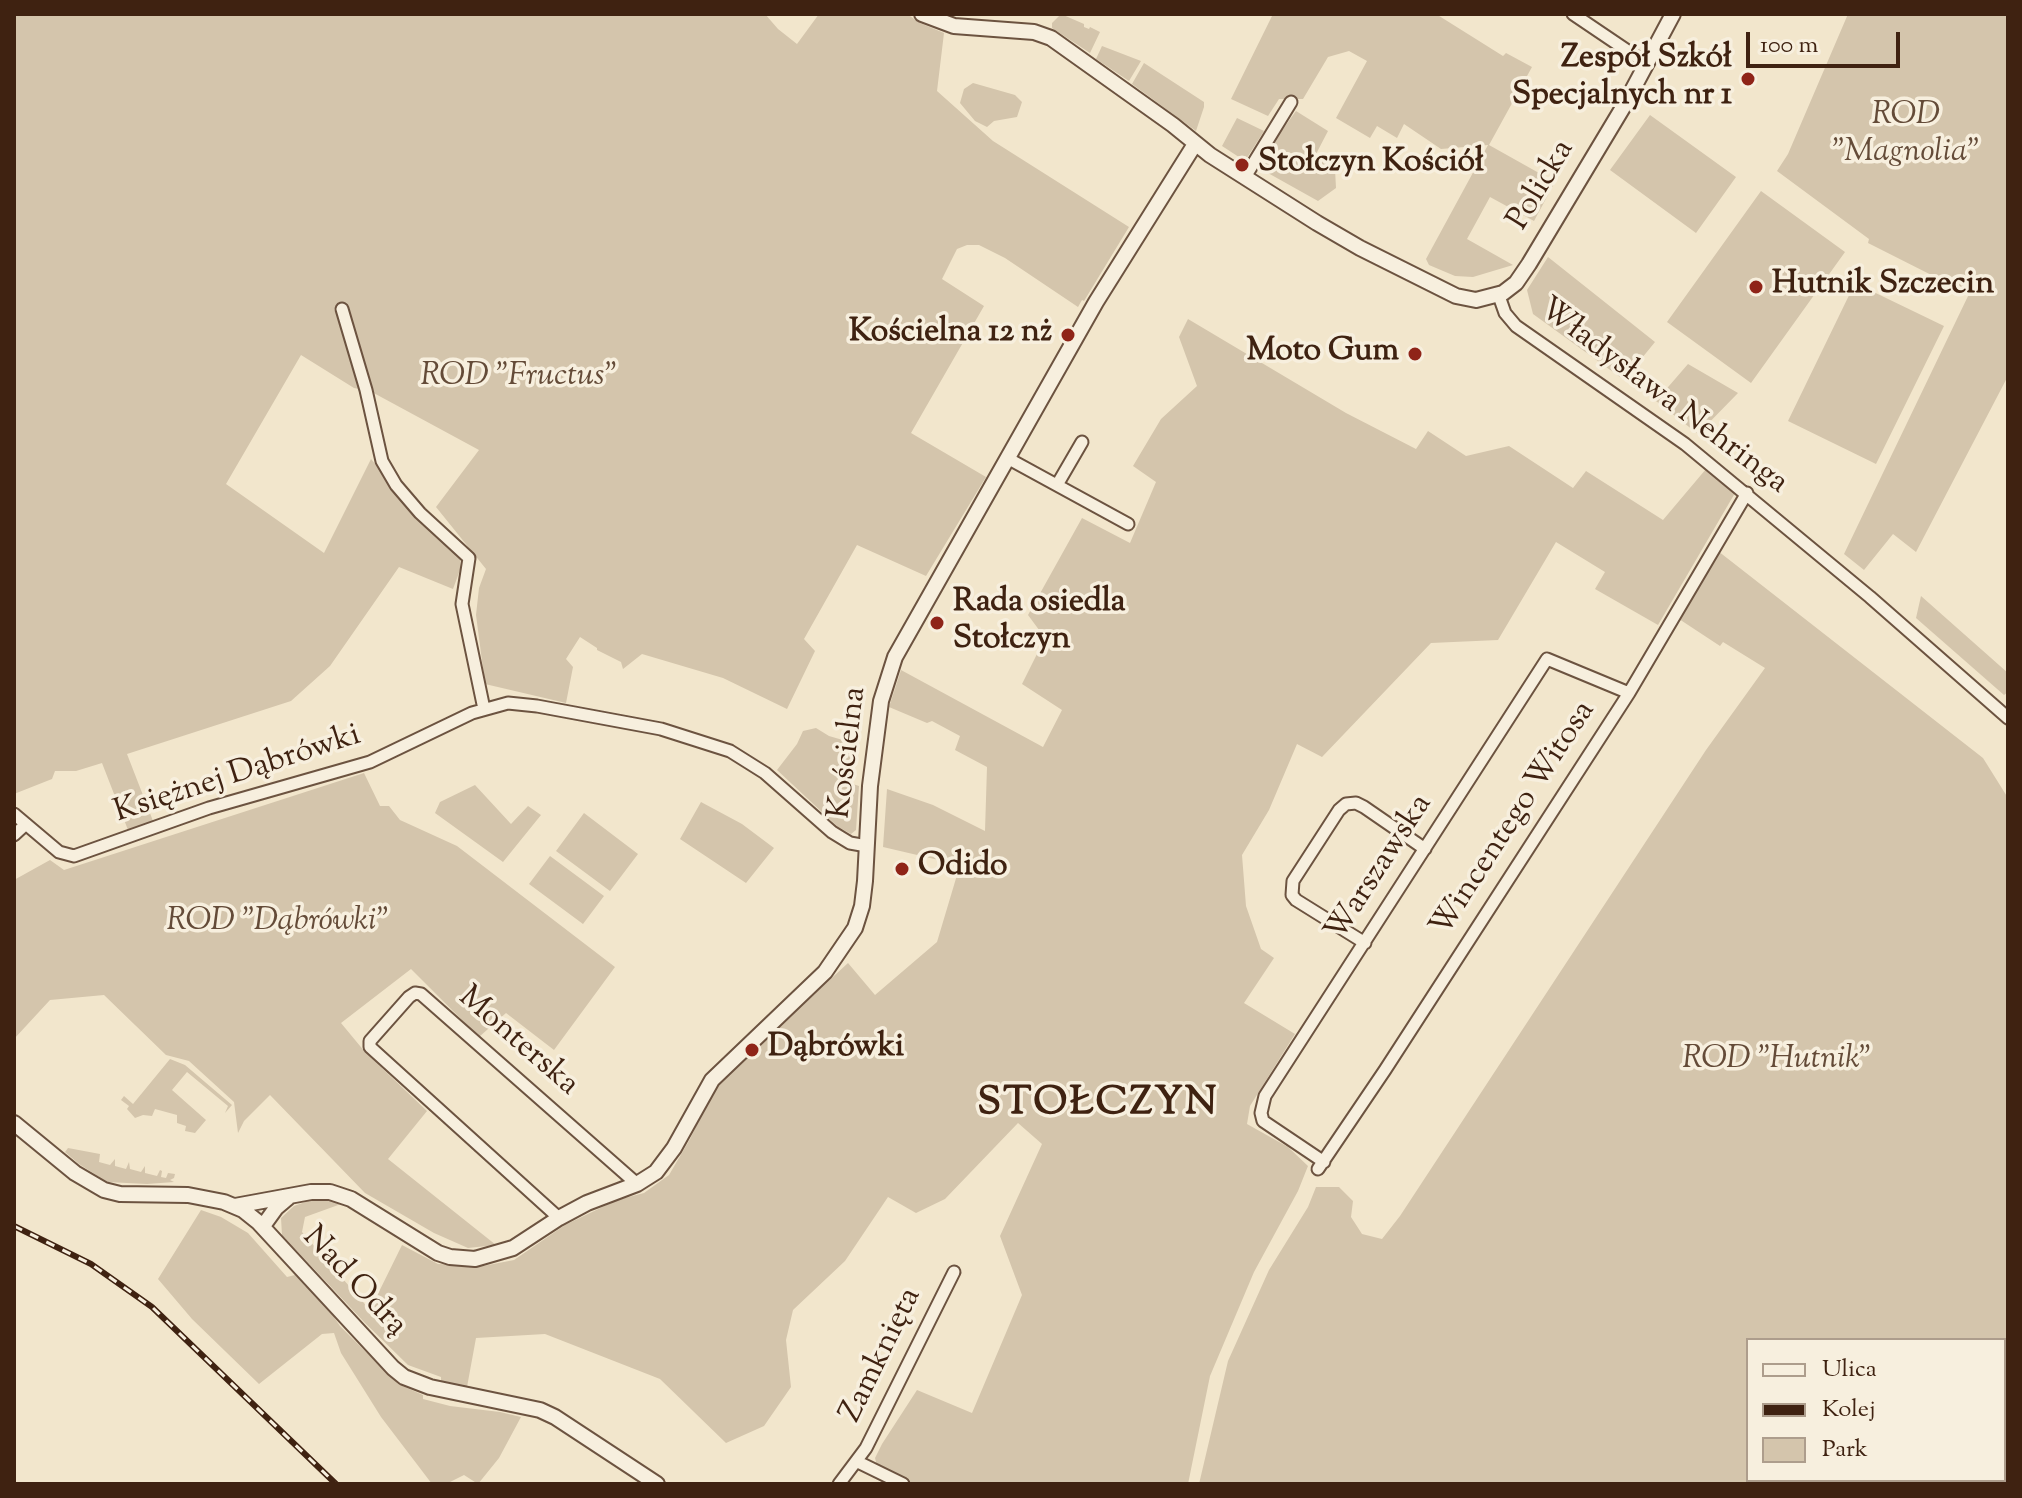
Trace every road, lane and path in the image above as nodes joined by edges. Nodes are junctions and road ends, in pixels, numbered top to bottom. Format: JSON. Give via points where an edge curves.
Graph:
{"nodes":[{"id":1,"x":922,"y":14,"type":"edge"},
{"id":2,"x":1573,"y":14,"type":"edge"},
{"id":3,"x":1673,"y":14,"type":"edge"},
{"id":4,"x":1647,"y":64,"type":"junction"},
{"id":5,"x":1291,"y":102,"type":"dead end"},
{"id":6,"x":1195,"y":144,"type":"junction"},
{"id":7,"x":1245,"y":177,"type":"junction"},
{"id":8,"x":1499,"y":296,"type":"junction"},
{"id":9,"x":342,"y":309,"type":"dead end"},
{"id":10,"x":1082,"y":442,"type":"dead end"},
{"id":11,"x":1009,"y":459,"type":"junction"},
{"id":12,"x":1057,"y":485,"type":"junction"},
{"id":13,"x":1747,"y":493,"type":"junction"},
{"id":14,"x":1128,"y":524,"type":"dead end"},
{"id":15,"x":1629,"y":693,"type":"junction"},
{"id":16,"x":484,"y":709,"type":"junction"},
{"id":17,"x":2008,"y":718,"type":"edge"},
{"id":18,"x":14,"y":814,"type":"edge"},
{"id":19,"x":26,"y":824,"type":"junction"},
{"id":20,"x":14,"y":835,"type":"edge"},
{"id":21,"x":867,"y":846,"type":"junction"},
{"id":22,"x":1425,"y":849,"type":"junction"},
{"id":23,"x":1365,"y":943,"type":"junction"},
{"id":24,"x":14,"y":1123,"type":"edge"},
{"id":25,"x":1321,"y":1166,"type":"joint"},
{"id":26,"x":637,"y":1184,"type":"junction"},
{"id":27,"x":294,"y":1195,"type":"junction"},
{"id":28,"x":235,"y":1206,"type":"junction"},
{"id":29,"x":559,"y":1218,"type":"junction"},
{"id":30,"x":263,"y":1226,"type":"junction"},
{"id":31,"x":954,"y":1272,"type":"dead end"},
{"id":32,"x":858,"y":1462,"type":"junction"},
{"id":33,"x":657,"y":1484,"type":"edge"},
{"id":34,"x":839,"y":1484,"type":"edge"},
{"id":35,"x":903,"y":1484,"type":"edge"}],
"edges":[{"from":1,"to":6,"type":"street","name":"Władysława Nehringa","via":[[949,25],[1051,38]]},
{"from":2,"to":4,"type":"street"},
{"from":3,"to":4,"type":"street","name":"Policka"},
{"from":4,"to":8,"type":"street","name":"Policka","via":[[1535,255],[1516,283]]},
{"from":5,"to":7,"type":"street"},
{"from":6,"to":7,"type":"street","name":"Władysława Nehringa"},
{"from":6,"to":11,"type":"street","name":"Kościelna","via":[[1096,302]]},
{"from":7,"to":8,"type":"street","name":"Władysława Nehringa","via":[[1340,237],[1456,296]]},
{"from":8,"to":13,"type":"street","name":"Władysława Nehringa","via":[[1516,326],[1675,436]]},
{"from":9,"to":16,"type":"street","via":[[382,461],[420,513],[469,558],[462,604]]},
{"from":10,"to":12,"type":"street"},
{"from":11,"to":12,"type":"street"},
{"from":11,"to":21,"type":"street","name":"Kościelna","via":[[885,683]]},
{"from":12,"to":14,"type":"street"},
{"from":13,"to":15,"type":"street","name":"Wincentego Witosa"},
{"from":13,"to":17,"type":"street","name":"Władysława Nehringa"},
{"from":15,"to":22,"type":"street","name":"Warszawska","via":[[1547,659]]},
{"from":15,"to":25,"type":"street","name":"Wincentego Witosa"},
{"from":16,"to":19,"type":"street","name":"Księżnej Dąbrówki","via":[[370,762],[220,805],[74,856],[59,852]]},
{"from":16,"to":21,"type":"street","name":"Księżnej Dąbrówki","via":[[508,703],[537,706],[714,744],[765,773],[832,832]]},
{"from":18,"to":19,"type":"street","name":"Księżnej Dąbrówki"},
{"from":19,"to":20,"type":"street"},
{"from":21,"to":26,"type":"street","name":"Kościelna","via":[[862,906],[842,951],[721,1069],[667,1159]]},
{"from":22,"to":23,"type":"street","name":"Warszawska"},
{"from":22,"to":23,"type":"street","via":[[1364,807],[1346,804],[1293,881],[1296,900]]},
{"from":23,"to":25,"type":"street","name":"Warszawska","via":[[1262,1105],[1263,1121]]},
{"from":24,"to":28,"type":"street","name":"Nad Odrą","via":[[104,1190],[182,1194]]},
{"from":26,"to":29,"type":"street","name":"Kościelna"},
{"from":26,"to":29,"type":"street","name":"Monterska","via":[[415,993],[370,1047]]},
{"from":27,"to":28,"type":"street","name":"Kościelna"},
{"from":27,"to":29,"type":"street","name":"Kościelna","via":[[322,1191],[343,1196],[427,1247],[463,1259],[501,1253]]},
{"from":27,"to":30,"type":"street"},
{"from":28,"to":30,"type":"street","name":"Nad Odrą"},
{"from":30,"to":33,"type":"street","name":"Nad Odrą","via":[[404,1377],[540,1410]]},
{"from":31,"to":32,"type":"street","name":"Zamknięta"},
{"from":32,"to":34,"type":"street","name":"Zamknięta"},
{"from":32,"to":35,"type":"street","name":"Zamknięta"}]}
